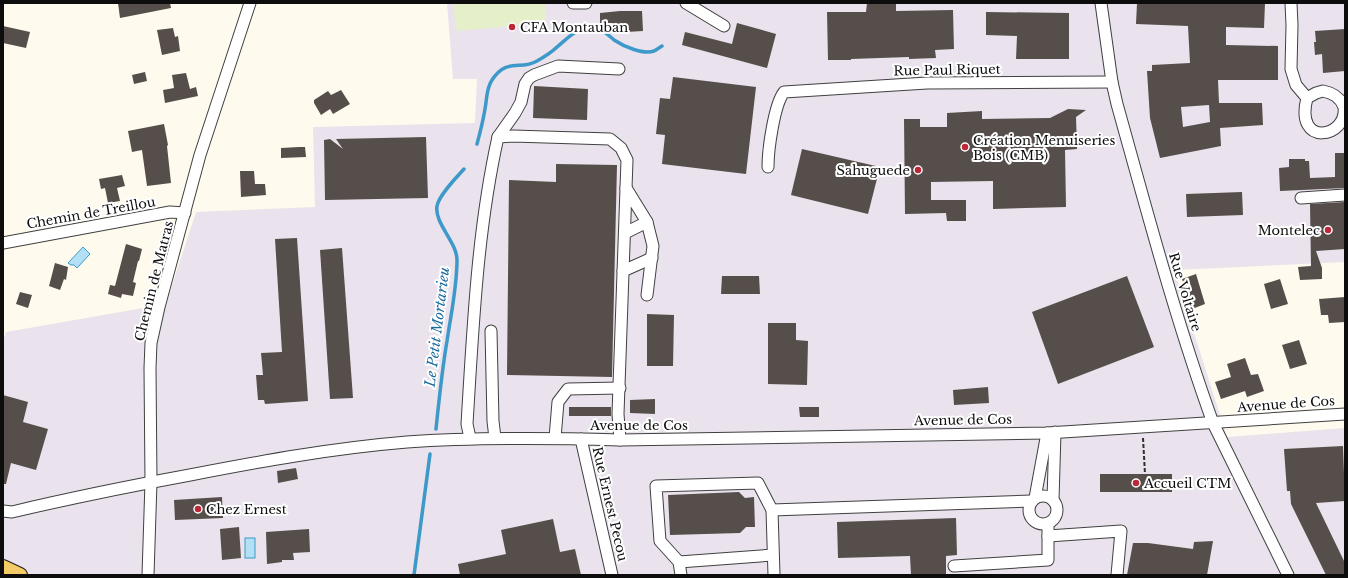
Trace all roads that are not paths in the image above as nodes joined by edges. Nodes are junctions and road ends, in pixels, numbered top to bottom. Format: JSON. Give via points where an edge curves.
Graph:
{"nodes":[{"id":1,"x":250,"y":3,"type":"edge"},
{"id":2,"x":573,"y":3,"type":"edge"},
{"id":3,"x":586,"y":3,"type":"edge"},
{"id":4,"x":686,"y":3,"type":"edge"},
{"id":5,"x":1101,"y":3,"type":"edge"},
{"id":6,"x":1291,"y":3,"type":"edge"},
{"id":7,"x":724,"y":26,"type":"dead end"},
{"id":8,"x":620,"y":69,"type":"dead end"},
{"id":9,"x":1112,"y":82,"type":"junction"},
{"id":10,"x":1307,"y":98,"type":"dead end"},
{"id":11,"x":498,"y":137,"type":"junction"},
{"id":12,"x":768,"y":167,"type":"dead end"},
{"id":13,"x":626,"y":188,"type":"junction"},
{"id":14,"x":1345,"y":195,"type":"edge"},
{"id":15,"x":1301,"y":198,"type":"dead end"},
{"id":16,"x":185,"y":213,"type":"junction"},
{"id":17,"x":647,"y":222,"type":"junction"},
{"id":18,"x":625,"y":233,"type":"junction"},
{"id":19,"x":3,"y":243,"type":"edge"},
{"id":20,"x":652,"y":258,"type":"junction"},
{"id":21,"x":623,"y":271,"type":"junction"},
{"id":22,"x":647,"y":295,"type":"dead end"},
{"id":23,"x":491,"y":331,"type":"dead end"},
{"id":24,"x":620,"y":388,"type":"junction"},
{"id":25,"x":1345,"y":414,"type":"edge"},
{"id":26,"x":1213,"y":422,"type":"junction"},
{"id":27,"x":1051,"y":432,"type":"junction"},
{"id":28,"x":470,"y":438,"type":"junction"},
{"id":29,"x":495,"y":438,"type":"junction"},
{"id":30,"x":555,"y":438,"type":"junction"},
{"id":31,"x":581,"y":439,"type":"junction"},
{"id":32,"x":620,"y":440,"type":"junction"},
{"id":33,"x":151,"y":482,"type":"junction"},
{"id":34,"x":1033,"y":499,"type":"junction"},
{"id":35,"x":1053,"y":500,"type":"junction"},
{"id":36,"x":772,"y":510,"type":"junction"},
{"id":37,"x":3,"y":511,"type":"edge"},
{"id":38,"x":1048,"y":524,"type":"junction"},
{"id":39,"x":1048,"y":536,"type":"junction"},
{"id":40,"x":773,"y":555,"type":"junction"},
{"id":41,"x":679,"y":562,"type":"junction"},
{"id":42,"x":954,"y":566,"type":"dead end"},
{"id":43,"x":3,"y":568,"type":"edge"},
{"id":44,"x":20,"y":575,"type":"edge"},
{"id":45,"x":148,"y":575,"type":"edge"},
{"id":46,"x":612,"y":575,"type":"edge"},
{"id":47,"x":681,"y":575,"type":"edge"},
{"id":48,"x":774,"y":575,"type":"edge"},
{"id":49,"x":1117,"y":575,"type":"edge"},
{"id":50,"x":1288,"y":575,"type":"edge"}],
"edges":[{"from":1,"to":16,"type":"street","name":"Chemin de Matras","via":[[200,155]]},
{"from":2,"to":3,"type":"street"},
{"from":4,"to":7,"type":"street"},
{"from":5,"to":9,"type":"street","name":"Rue Voltaire"},
{"from":6,"to":10,"type":"street","via":[[1291,69],[1296,85]]},
{"from":8,"to":11,"type":"street","via":[[558,66],[534,75],[525,84],[521,102]]},
{"from":9,"to":12,"type":"street","name":"Rue Paul Riquet","via":[[926,83],[784,92],[780,97],[774,124]]},
{"from":9,"to":26,"type":"street","name":"Rue Voltaire","via":[[1161,263]]},
{"from":11,"to":13,"type":"street","via":[[610,139],[622,148],[627,160]]},
{"from":11,"to":28,"type":"street","via":[[475,293],[467,424]]},
{"from":13,"to":17,"type":"street"},
{"from":13,"to":18,"type":"street"},
{"from":14,"to":15,"type":"street"},
{"from":16,"to":19,"type":"street","name":"Chemin de Treillou","via":[[170,212]]},
{"from":16,"to":33,"type":"street","name":"Chemin de Matras","via":[[151,343]]},
{"from":17,"to":18,"type":"street"},
{"from":17,"to":20,"type":"street","via":[[653,246]]},
{"from":18,"to":21,"type":"street"},
{"from":20,"to":21,"type":"street"},
{"from":20,"to":22,"type":"street"},
{"from":21,"to":24,"type":"street"},
{"from":23,"to":29,"type":"street"},
{"from":24,"to":30,"type":"street","via":[[568,389],[558,402]]},
{"from":24,"to":32,"type":"street"},
{"from":25,"to":26,"type":"street","name":"Avenue de Cos"},
{"from":26,"to":27,"type":"street","name":"Avenue de Cos"},
{"from":26,"to":50,"type":"street","name":"Rue Voltaire"},
{"from":27,"to":32,"type":"street","name":"Avenue de Cos"},
{"from":27,"to":34,"type":"street"},
{"from":27,"to":35,"type":"street"},
{"from":28,"to":29,"type":"street","name":"Avenue de Cos"},
{"from":28,"to":33,"type":"street","name":"Avenue de Cos","via":[[406,442],[278,458]]},
{"from":29,"to":30,"type":"street","name":"Avenue de Cos"},
{"from":30,"to":31,"type":"street","name":"Avenue de Cos"},
{"from":31,"to":32,"type":"street","name":"Avenue de Cos"},
{"from":31,"to":46,"type":"street","name":"Rue Ernest Pecou"},
{"from":33,"to":37,"type":"street","name":"Avenue de Cos","via":[[12,512]]},
{"from":33,"to":45,"type":"street","name":"Chemin de Matras"},
{"from":34,"to":35,"type":"street","via":[[1045,496]]},
{"from":34,"to":36,"type":"street"},
{"from":34,"to":38,"type":"street","via":[[1028,510],[1031,518],[1039,524]]},
{"from":35,"to":38,"type":"street","via":[[1057,513]]},
{"from":36,"to":40,"type":"street"},
{"from":36,"to":41,"type":"street","via":[[758,483],[656,486],[660,541]]},
{"from":38,"to":39,"type":"street"},
{"from":39,"to":42,"type":"street","via":[[1048,560]]},
{"from":39,"to":49,"type":"street","via":[[1121,531]]},
{"from":40,"to":41,"type":"street"},
{"from":40,"to":48,"type":"street"},
{"from":41,"to":47,"type":"street"},
{"from":43,"to":44,"type":"main road"}]}
